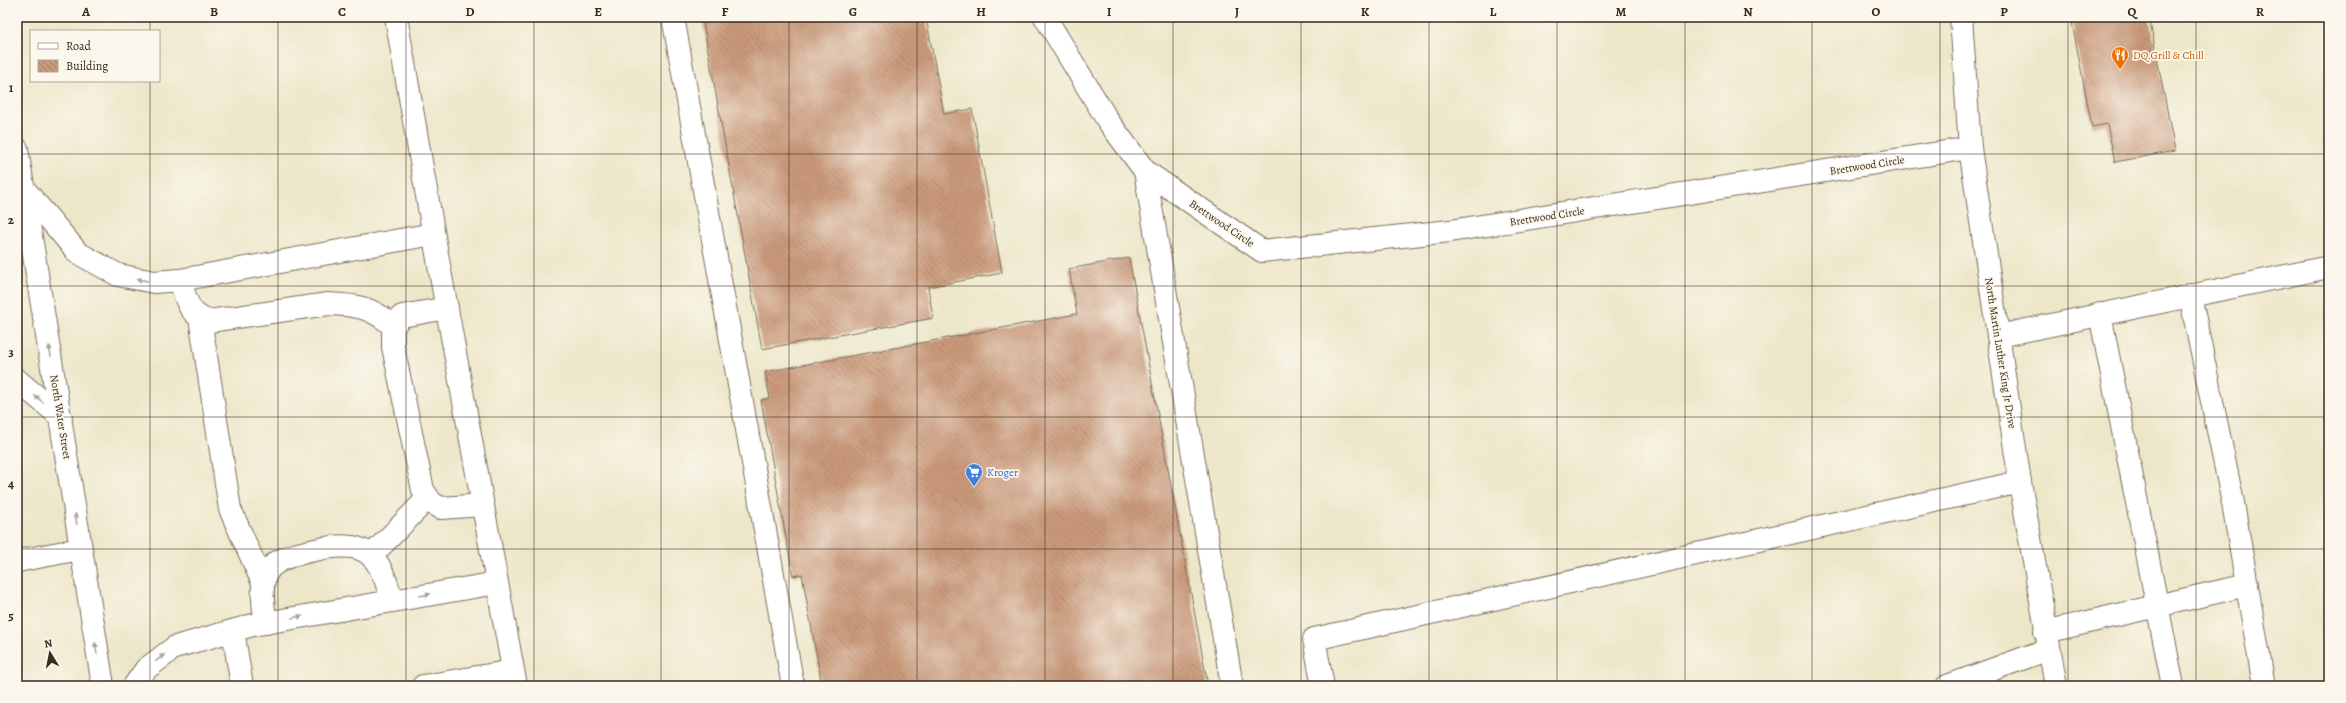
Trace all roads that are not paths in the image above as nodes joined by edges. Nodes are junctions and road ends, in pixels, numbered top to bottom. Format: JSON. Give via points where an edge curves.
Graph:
{"nodes":[{"id":1,"x":396,"y":17,"type":"edge"},
{"id":2,"x":673,"y":17,"type":"edge"},
{"id":3,"x":1045,"y":17,"type":"edge"},
{"id":4,"x":1961,"y":17,"type":"edge"},
{"id":5,"x":1970,"y":148,"type":"junction"},
{"id":6,"x":17,"y":149,"type":"edge"},
{"id":7,"x":1145,"y":171,"type":"junction"},
{"id":8,"x":25,"y":190,"type":"junction"},
{"id":9,"x":17,"y":217,"type":"edge"},
{"id":10,"x":433,"y":234,"type":"junction"},
{"id":11,"x":2329,"y":267,"type":"edge"},
{"id":12,"x":180,"y":280,"type":"junction"},
{"id":13,"x":2190,"y":295,"type":"junction"},
{"id":14,"x":447,"y":308,"type":"junction"},
{"id":15,"x":2100,"y":314,"type":"junction"},
{"id":16,"x":200,"y":318,"type":"junction"},
{"id":17,"x":393,"y":326,"type":"junction"},
{"id":18,"x":1998,"y":336,"type":"junction"},
{"id":19,"x":17,"y":380,"type":"edge"},
{"id":20,"x":61,"y":417,"type":"junction"},
{"id":21,"x":2020,"y":482,"type":"junction"},
{"id":22,"x":427,"y":499,"type":"junction"},
{"id":23,"x":483,"y":505,"type":"junction"},
{"id":24,"x":80,"y":549,"type":"junction"},
{"id":25,"x":371,"y":556,"type":"junction"},
{"id":26,"x":17,"y":561,"type":"edge"},
{"id":27,"x":263,"y":583,"type":"junction"},
{"id":28,"x":497,"y":583,"type":"junction"},
{"id":29,"x":2247,"y":585,"type":"junction"},
{"id":30,"x":392,"y":601,"type":"junction"},
{"id":31,"x":2158,"y":606,"type":"junction"},
{"id":32,"x":266,"y":623,"type":"junction"},
{"id":33,"x":233,"y":631,"type":"junction"},
{"id":34,"x":2047,"y":641,"type":"junction"},
{"id":35,"x":514,"y":678,"type":"edge"},
{"id":36,"x":103,"y":686,"type":"edge"},
{"id":37,"x":134,"y":686,"type":"edge"},
{"id":38,"x":242,"y":686,"type":"edge"},
{"id":39,"x":423,"y":686,"type":"edge"},
{"id":40,"x":793,"y":686,"type":"edge"},
{"id":41,"x":1232,"y":686,"type":"edge"},
{"id":42,"x":1323,"y":686,"type":"edge"},
{"id":43,"x":1948,"y":686,"type":"edge"},
{"id":44,"x":2056,"y":686,"type":"edge"},
{"id":45,"x":2173,"y":686,"type":"edge"},
{"id":46,"x":2264,"y":686,"type":"edge"}],
"edges":[{"from":1,"to":10,"type":"street"},
{"from":2,"to":40,"type":"street"},
{"from":3,"to":7,"type":"street","via":[[1108,121]]},
{"from":4,"to":5,"type":"street","name":"North Martin Luther King Jr Drive"},
{"from":5,"to":7,"type":"street","name":"Brettwood Circle","via":[[1450,231],[1262,251]]},
{"from":5,"to":18,"type":"street","name":"North Martin Luther King Jr Drive"},
{"from":6,"to":8,"type":"street","name":"North Water Street"},
{"from":7,"to":41,"type":"street"},
{"from":8,"to":9,"type":"street"},
{"from":12,"to":8,"type":"street","one_way":true,"via":[[154,282],[118,275],[78,253]]},
{"from":20,"to":8,"type":"street","name":"North Water Street","one_way":true},
{"from":10,"to":12,"type":"street"},
{"from":10,"to":14,"type":"street"},
{"from":11,"to":13,"type":"street"},
{"from":12,"to":16,"type":"street","via":[[189,307]]},
{"from":13,"to":15,"type":"street"},
{"from":13,"to":29,"type":"street","via":[[2233,503]]},
{"from":14,"to":17,"type":"street","via":[[402,316]]},
{"from":14,"to":23,"type":"street"},
{"from":15,"to":18,"type":"street"},
{"from":15,"to":31,"type":"street"},
{"from":16,"to":17,"type":"street","via":[[209,321],[328,304],[348,305],[379,313]]},
{"from":16,"to":27,"type":"street","via":[[230,509]]},
{"from":17,"to":22,"type":"street","via":[[393,347],[415,459]]},
{"from":18,"to":21,"type":"street","name":"North Martin Luther King Jr Drive"},
{"from":20,"to":19,"type":"street","one_way":true},
{"from":24,"to":20,"type":"street","name":"North Water Street","one_way":true},
{"from":21,"to":34,"type":"street","name":"North Martin Luther King Jr Drive"},
{"from":21,"to":42,"type":"street","via":[[1314,639]]},
{"from":22,"to":23,"type":"street","via":[[441,508]]},
{"from":22,"to":25,"type":"street"},
{"from":23,"to":28,"type":"street"},
{"from":24,"to":26,"type":"street"},
{"from":36,"to":24,"type":"street","name":"North Water Street","one_way":true},
{"from":25,"to":27,"type":"street","via":[[352,545],[294,554],[277,561]]},
{"from":25,"to":30,"type":"street","via":[[385,574]]},
{"from":27,"to":32,"type":"street","via":[[262,599]]},
{"from":30,"to":28,"type":"street","one_way":true},
{"from":28,"to":35,"type":"street"},
{"from":29,"to":31,"type":"street"},
{"from":29,"to":46,"type":"street"},
{"from":32,"to":30,"type":"street","one_way":true},
{"from":31,"to":34,"type":"street"},
{"from":31,"to":45,"type":"street"},
{"from":32,"to":33,"type":"street"},
{"from":37,"to":33,"type":"street","one_way":true,"via":[[146,669],[175,647]]},
{"from":33,"to":38,"type":"street"},
{"from":34,"to":43,"type":"street"},
{"from":34,"to":44,"type":"street","name":"North Martin Luther King Jr Drive"},
{"from":35,"to":39,"type":"street"}]}
